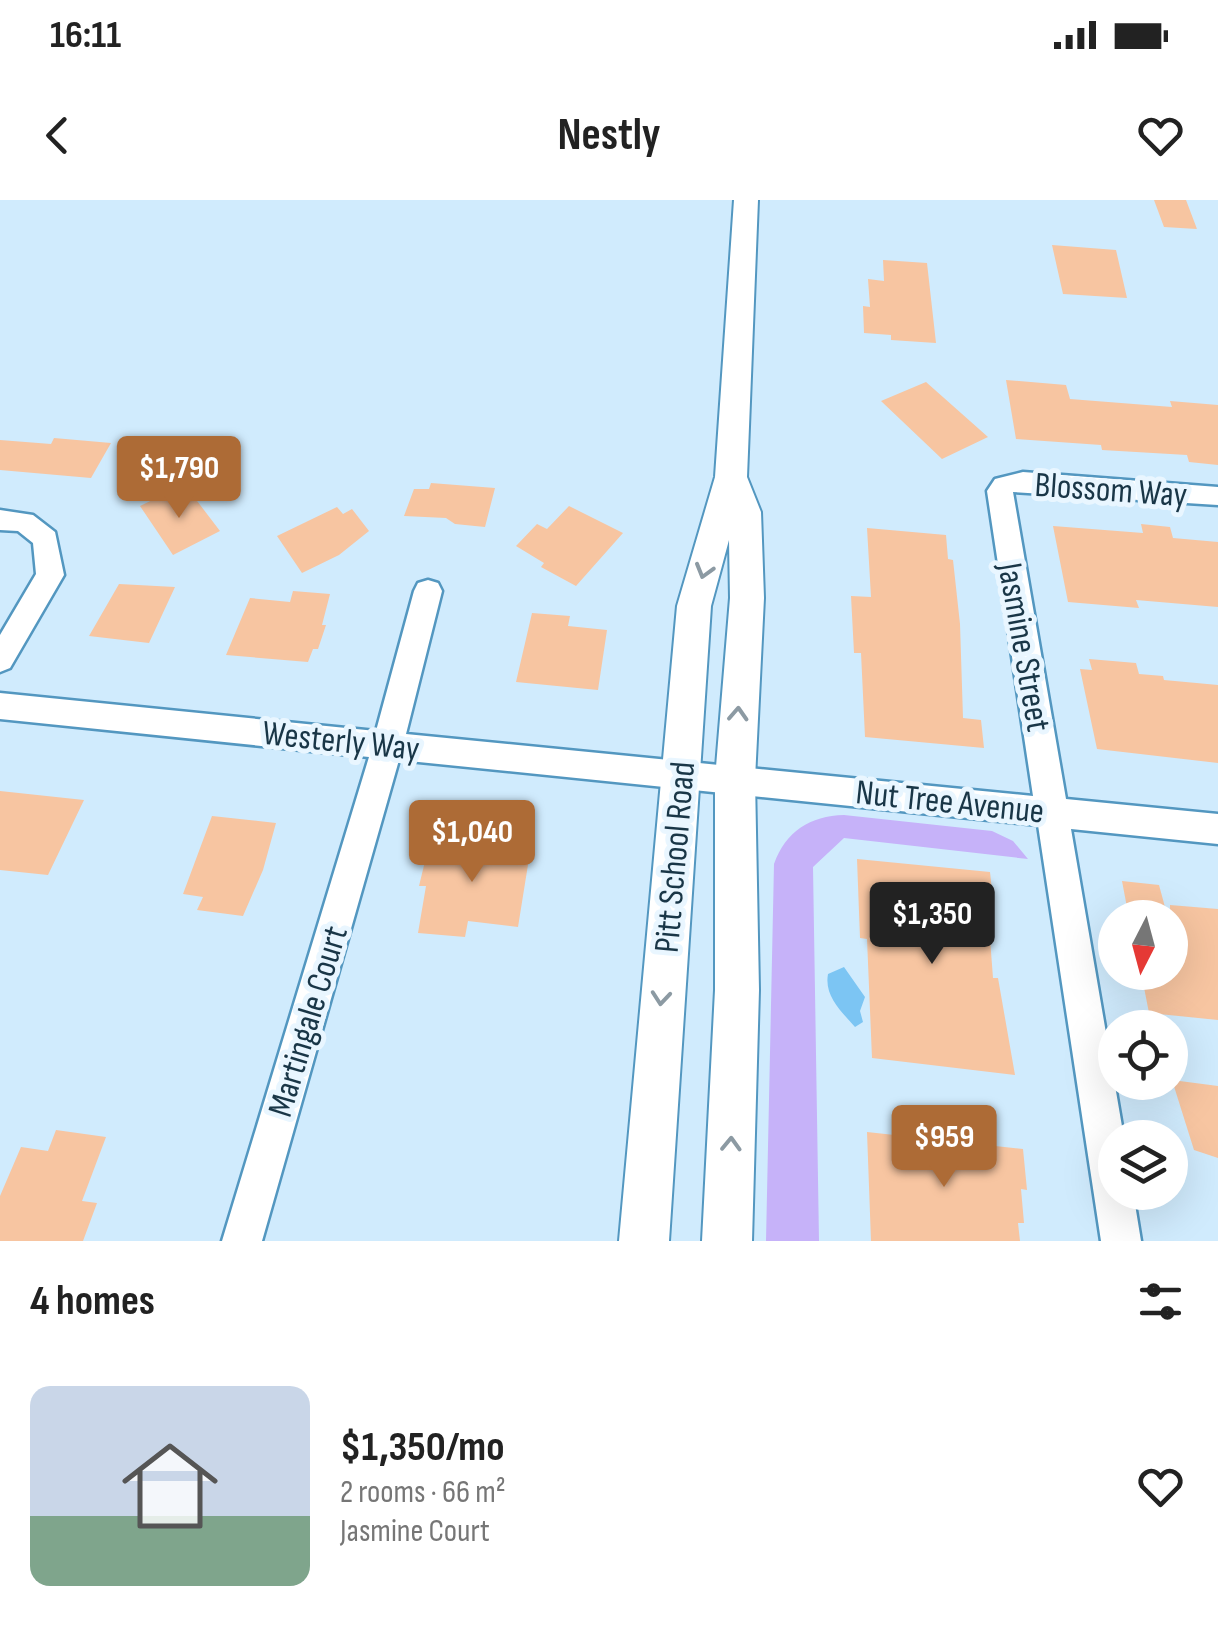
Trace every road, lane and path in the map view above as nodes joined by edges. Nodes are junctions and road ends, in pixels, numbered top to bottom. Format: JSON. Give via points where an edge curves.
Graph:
{"nodes":[{"id":1,"x":746,"y":200,"type":"edge"},
{"id":2,"x":731,"y":477,"type":"junction"},
{"id":3,"x":1004,"y":485,"type":"joint"},
{"id":4,"x":1218,"y":496,"type":"edge"},
{"id":5,"x":0,"y":520,"type":"edge"},
{"id":6,"x":428,"y":591,"type":"dead end"},
{"id":7,"x":0,"y":660,"type":"edge"},
{"id":8,"x":0,"y":706,"type":"edge"},
{"id":9,"x":388,"y":744,"type":"junction"},
{"id":10,"x":682,"y":774,"type":"junction"},
{"id":11,"x":735,"y":780,"type":"junction"},
{"id":12,"x":1052,"y":811,"type":"junction"},
{"id":13,"x":1218,"y":829,"type":"edge"},
{"id":14,"x":242,"y":1241,"type":"edge"},
{"id":15,"x":644,"y":1241,"type":"edge"},
{"id":16,"x":727,"y":1241,"type":"edge"},
{"id":17,"x":1121,"y":1241,"type":"edge"}],
"edges":[{"from":1,"to":2,"type":"street","name":"Pitt School Road"},
{"from":2,"to":10,"type":"street","name":"Pitt School Road","one_way":true,"via":[[694,606]]},
{"from":11,"to":2,"type":"street","name":"Pitt School Road","one_way":true,"via":[[747,598],[745,512]]},
{"from":3,"to":4,"type":"street","name":"Blossom Way","via":[[1044,482]]},
{"from":3,"to":12,"type":"street","name":"Jasmine Street","via":[[1002,514]]},
{"from":5,"to":7,"type":"street","via":[[24,522],[46,539],[50,575]]},
{"from":6,"to":9,"type":"street","name":"Martingale Court"},
{"from":8,"to":9,"type":"street","name":"Westerly Way"},
{"from":9,"to":10,"type":"street","name":"Westerly Way"},
{"from":9,"to":14,"type":"street","name":"Martingale Court"},
{"from":10,"to":11,"type":"street","name":"Nut Tree Avenue"},
{"from":10,"to":15,"type":"street","name":"Pitt School Road","one_way":true},
{"from":11,"to":12,"type":"street","name":"Nut Tree Avenue"},
{"from":16,"to":11,"type":"street","name":"Pitt School Road","one_way":true,"via":[[738,990]]},
{"from":12,"to":13,"type":"street","name":"Nut Tree Avenue"},
{"from":12,"to":17,"type":"street","name":"Jasmine Street"}]}
